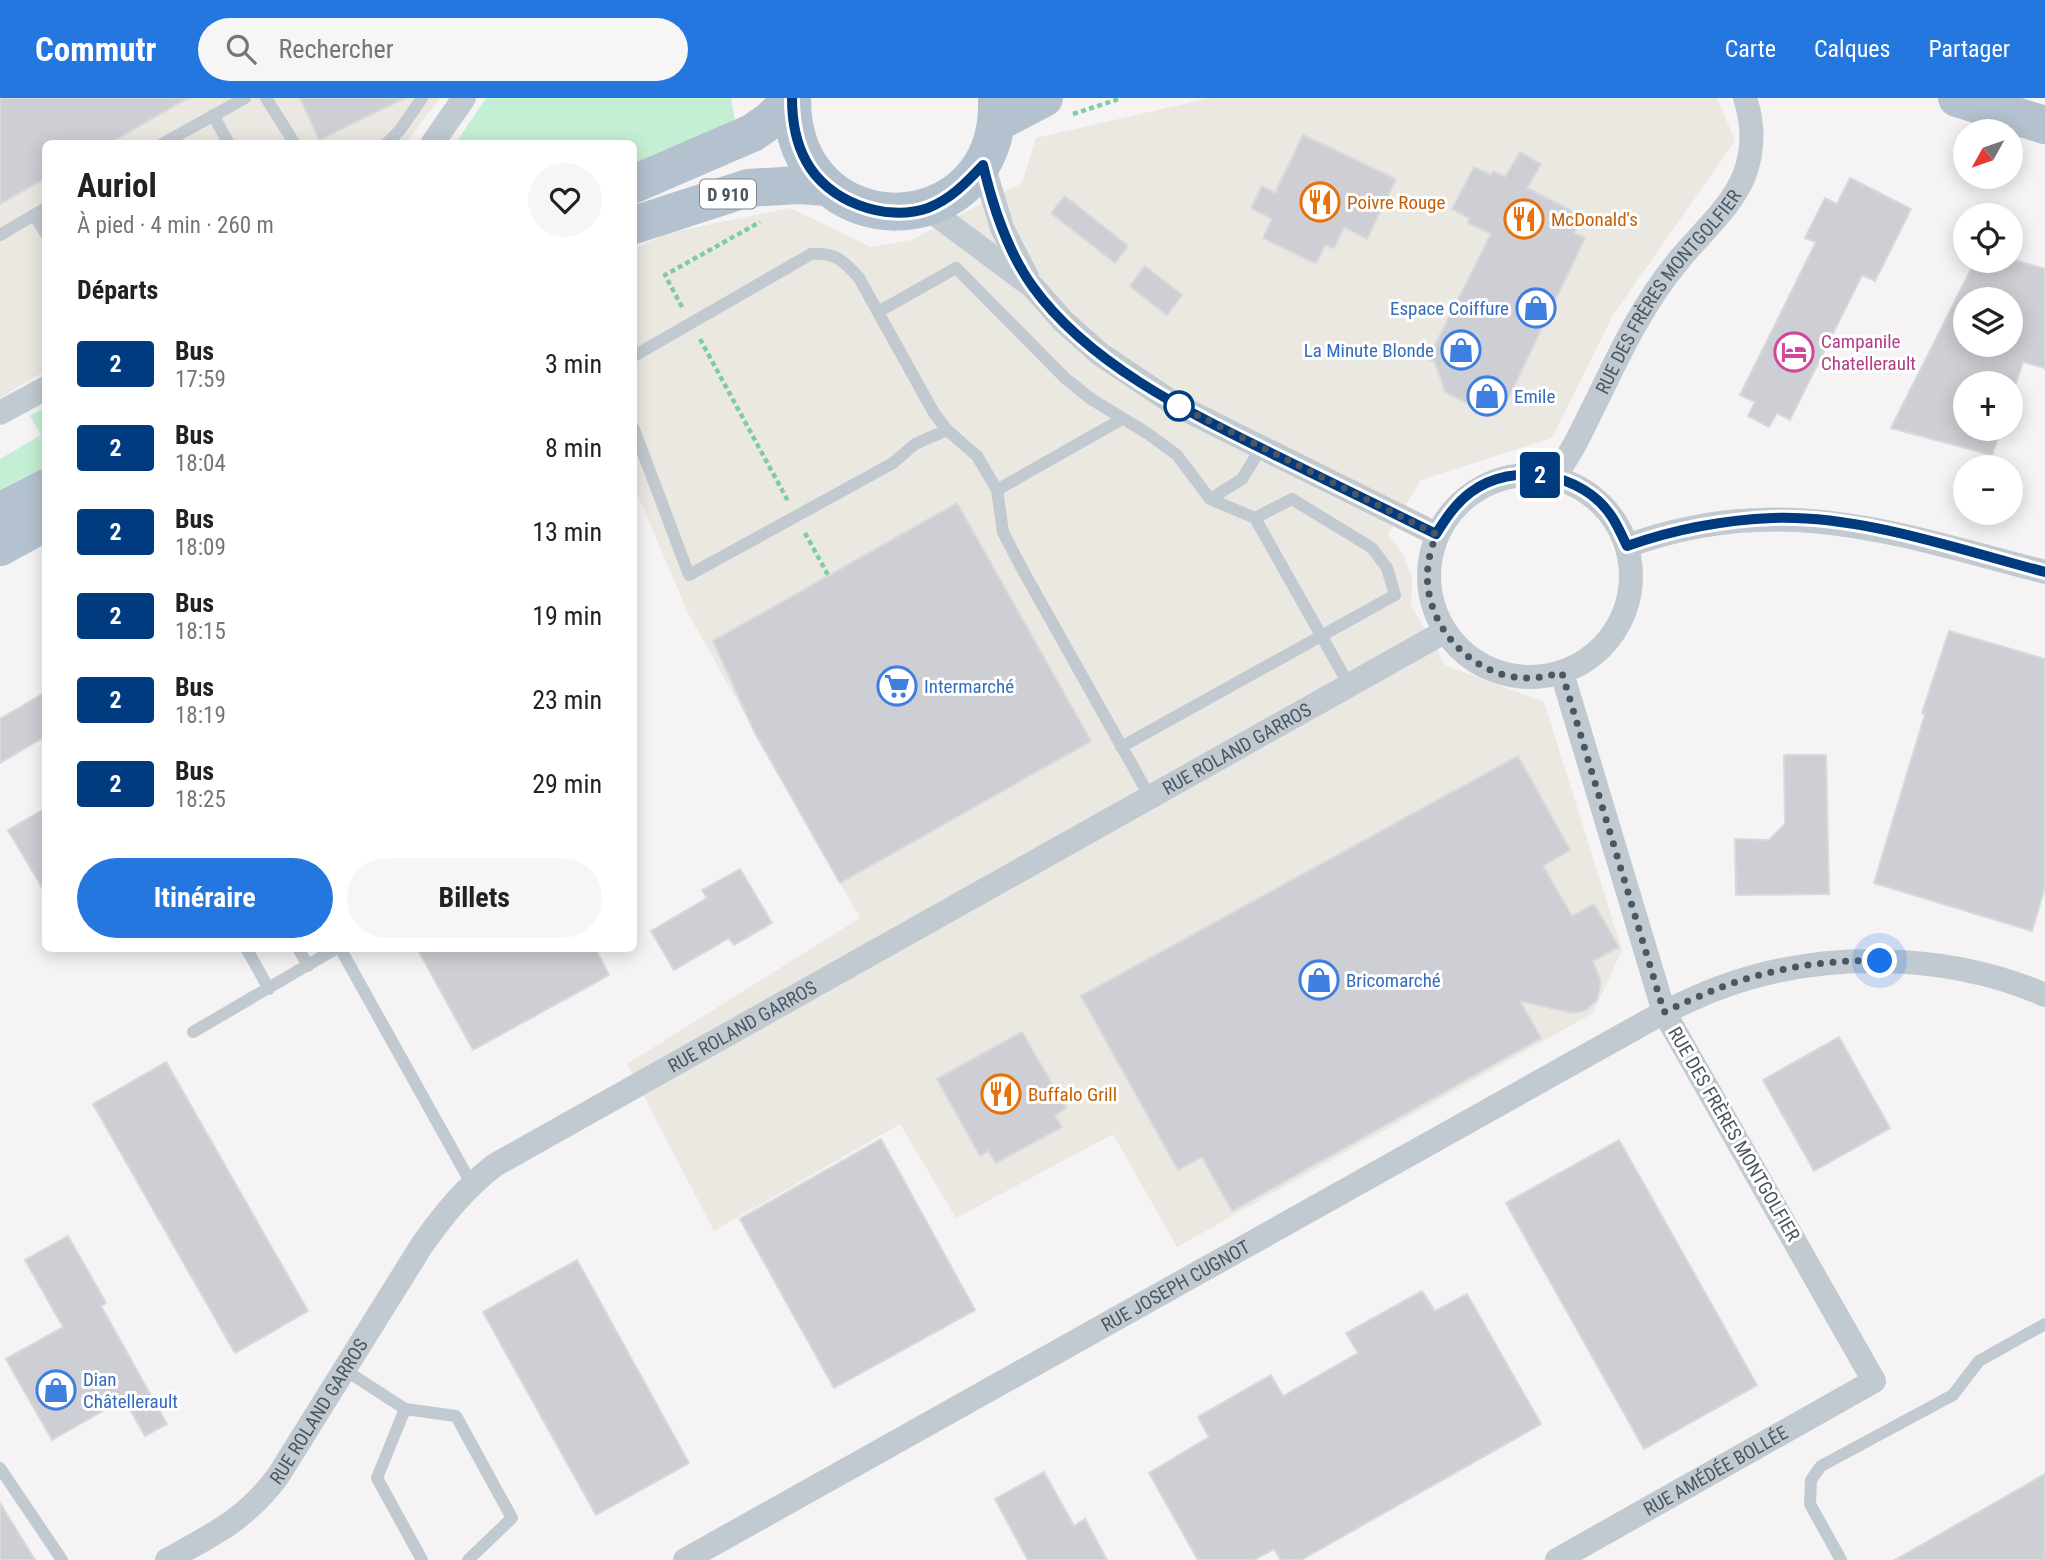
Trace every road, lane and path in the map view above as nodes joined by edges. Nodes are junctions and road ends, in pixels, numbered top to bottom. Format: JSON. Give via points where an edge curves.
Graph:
{"nodes":[{"id":1,"x":245,"y":98,"type":"edge"},
{"id":2,"x":266,"y":98,"type":"edge"},
{"id":3,"x":422,"y":98,"type":"edge"},
{"id":4,"x":464,"y":98,"type":"edge"},
{"id":5,"x":1115,"y":98,"type":"edge"},
{"id":6,"x":1745,"y":98,"type":"edge"},
{"id":7,"x":1957,"y":98,"type":"edge"},
{"id":8,"x":792,"y":99,"type":"edge"},
{"id":9,"x":1057,"y":106,"type":"edge"},
{"id":10,"x":998,"y":110,"type":"edge"},
{"id":11,"x":213,"y":115,"type":"junction"},
{"id":12,"x":2045,"y":125,"type":"edge"},
{"id":13,"x":169,"y":140,"type":"edge"},
{"id":14,"x":227,"y":140,"type":"edge"},
{"id":15,"x":292,"y":140,"type":"edge"},
{"id":16,"x":390,"y":140,"type":"edge"},
{"id":17,"x":435,"y":140,"type":"edge"},
{"id":18,"x":983,"y":165,"type":"junction"},
{"id":19,"x":637,"y":183,"type":"edge"},
{"id":20,"x":762,"y":187,"type":"junction"},
{"id":21,"x":827,"y":187,"type":"junction"},
{"id":22,"x":927,"y":208,"type":"junction"},
{"id":23,"x":40,"y":212,"type":"edge"},
{"id":24,"x":637,"y":224,"type":"edge"},
{"id":25,"x":0,"y":235,"type":"edge"},
{"id":26,"x":1033,"y":287,"type":"junction"},
{"id":27,"x":878,"y":312,"type":"junction"},
{"id":28,"x":692,"y":324,"type":"junction"},
{"id":29,"x":637,"y":354,"type":"edge"},
{"id":30,"x":42,"y":390,"type":"edge"},
{"id":31,"x":0,"y":413,"type":"edge"},
{"id":32,"x":1122,"y":418,"type":"junction"},
{"id":33,"x":947,"y":430,"type":"junction"},
{"id":34,"x":637,"y":437,"type":"edge"},
{"id":35,"x":1261,"y":448,"type":"junction"},
{"id":36,"x":1553,"y":477,"type":"junction"},
{"id":37,"x":42,"y":490,"type":"edge"},
{"id":38,"x":997,"y":490,"type":"junction"},
{"id":39,"x":1210,"y":499,"type":"junction"},
{"id":40,"x":0,"y":512,"type":"edge"},
{"id":41,"x":797,"y":517,"type":"junction"},
{"id":42,"x":1255,"y":518,"type":"junction"},
{"id":43,"x":42,"y":524,"type":"edge"},
{"id":44,"x":1436,"y":534,"type":"junction"},
{"id":45,"x":1627,"y":546,"type":"junction"},
{"id":46,"x":0,"y":547,"type":"edge"},
{"id":47,"x":2045,"y":572,"type":"edge"},
{"id":48,"x":828,"y":575,"type":"dead end"},
{"id":49,"x":1444,"y":632,"type":"junction"},
{"id":50,"x":1322,"y":636,"type":"junction"},
{"id":51,"x":1562,"y":673,"type":"junction"},
{"id":52,"x":1349,"y":685,"type":"junction"},
{"id":53,"x":1121,"y":747,"type":"junction"},
{"id":54,"x":1150,"y":797,"type":"junction"},
{"id":55,"x":248,"y":952,"type":"edge"},
{"id":56,"x":300,"y":952,"type":"edge"},
{"id":57,"x":332,"y":952,"type":"edge"},
{"id":58,"x":341,"y":952,"type":"edge"},
{"id":59,"x":308,"y":966,"type":"junction"},
{"id":60,"x":269,"y":989,"type":"junction"},
{"id":61,"x":2045,"y":995,"type":"edge"},
{"id":62,"x":1664,"y":1012,"type":"junction"},
{"id":63,"x":193,"y":1032,"type":"dead end"},
{"id":64,"x":471,"y":1183,"type":"junction"},
{"id":65,"x":2045,"y":1324,"type":"edge"},
{"id":66,"x":345,"y":1370,"type":"junction"},
{"id":67,"x":1874,"y":1381,"type":"joint"},
{"id":68,"x":405,"y":1409,"type":"junction"},
{"id":69,"x":0,"y":1468,"type":"edge"},
{"id":70,"x":13,"y":1487,"type":"junction"},
{"id":71,"x":0,"y":1494,"type":"edge"},
{"id":72,"x":62,"y":1560,"type":"edge"},
{"id":73,"x":167,"y":1560,"type":"edge"},
{"id":74,"x":422,"y":1560,"type":"edge"},
{"id":75,"x":468,"y":1560,"type":"edge"},
{"id":76,"x":685,"y":1560,"type":"edge"},
{"id":77,"x":1557,"y":1560,"type":"edge"},
{"id":78,"x":1841,"y":1560,"type":"edge"}],
"edges":[{"from":1,"to":11,"type":"lane"},
{"from":2,"to":15,"type":"lane"},
{"from":3,"to":16,"type":"lane"},
{"from":4,"to":17,"type":"street"},
{"from":5,"to":9,"type":"path"},
{"from":6,"to":36,"type":"street","name":"RUE DES FRÈRES MONTGOLFIER","via":[[1753,138],[1742,180],[1648,301],[1568,459]]},
{"from":7,"to":12,"type":"main road"},
{"from":8,"to":19,"type":"main road","number":"D 910","via":[[752,133]]},
{"from":8,"to":21,"type":"main road","via":[[794,132],[806,162]]},
{"from":9,"to":10,"type":"main road"},
{"from":10,"to":18,"type":"main road","via":[[993,145]]},
{"from":11,"to":13,"type":"lane"},
{"from":11,"to":14,"type":"lane"},
{"from":18,"to":22,"type":"main road","via":[[958,191]]},
{"from":18,"to":26,"type":"street","via":[[1002,228]]},
{"from":20,"to":21,"type":"main road","number":"D 910"},
{"from":20,"to":24,"type":"main road","number":"D 910"},
{"from":20,"to":28,"type":"path","via":[[771,216],[665,275]]},
{"from":21,"to":22,"type":"main road","via":[[874,211]]},
{"from":22,"to":26,"type":"street"},
{"from":23,"to":25,"type":"lane"},
{"from":26,"to":35,"type":"street","via":[[1063,321],[1128,374]]},
{"from":27,"to":28,"type":"lane","via":[[844,260],[827,253],[811,254]]},
{"from":27,"to":32,"type":"lane","via":[[956,268],[1065,378]]},
{"from":27,"to":33,"type":"lane"},
{"from":28,"to":29,"type":"lane"},
{"from":28,"to":41,"type":"path"},
{"from":30,"to":31,"type":"street"},
{"from":32,"to":38,"type":"lane"},
{"from":32,"to":39,"type":"lane","via":[[1177,455]]},
{"from":33,"to":38,"type":"lane","via":[[978,456]]},
{"from":33,"to":41,"type":"lane","via":[[915,444],[893,463]]},
{"from":34,"to":41,"type":"lane","via":[[689,575]]},
{"from":35,"to":39,"type":"lane","via":[[1242,479]]},
{"from":35,"to":44,"type":"street"},
{"from":36,"to":44,"type":"street","via":[[1507,477],[1472,491],[1451,510]]},
{"from":36,"to":45,"type":"street","via":[[1586,491],[1611,515]]},
{"from":37,"to":40,"type":"main road"},
{"from":38,"to":53,"type":"lane","via":[[1003,532]]},
{"from":39,"to":42,"type":"lane"},
{"from":41,"to":48,"type":"path"},
{"from":42,"to":50,"type":"lane"},
{"from":42,"to":50,"type":"lane","via":[[1292,499],[1372,548],[1387,568],[1395,595]]},
{"from":43,"to":46,"type":"main road"},
{"from":44,"to":49,"type":"street","via":[[1428,567],[1430,600]]},
{"from":45,"to":47,"type":"street","via":[[1707,524],[1776,518],[1837,522],[1902,534]]},
{"from":45,"to":51,"type":"street","via":[[1632,577],[1627,609],[1612,636],[1590,659]]},
{"from":49,"to":51,"type":"street","via":[[1466,656],[1496,672],[1529,678]]},
{"from":49,"to":52,"type":"street","name":"RUE ROLAND GARROS"},
{"from":50,"to":52,"type":"lane"},
{"from":50,"to":53,"type":"lane"},
{"from":51,"to":62,"type":"street","name":"RUE DES FRÈRES MONTGOLFIER"},
{"from":52,"to":54,"type":"street","name":"RUE ROLAND GARROS"},
{"from":53,"to":54,"type":"lane"},
{"from":54,"to":64,"type":"street","name":"RUE ROLAND GARROS","via":[[507,1158]]},
{"from":55,"to":60,"type":"lane"},
{"from":56,"to":59,"type":"lane"},
{"from":57,"to":59,"type":"lane"},
{"from":58,"to":64,"type":"lane"},
{"from":59,"to":60,"type":"lane"},
{"from":60,"to":63,"type":"lane"},
{"from":61,"to":62,"type":"street","name":"RUE JOSEPH CUGNOT","via":[[2016,983],[1931,964],[1854,960],[1778,971],[1720,988]]},
{"from":62,"to":67,"type":"street","name":"RUE DES FRÈRES MONTGOLFIER"},
{"from":62,"to":76,"type":"street","name":"RUE JOSEPH CUGNOT"},
{"from":64,"to":66,"type":"street","name":"RUE ROLAND GARROS","via":[[422,1244]]},
{"from":65,"to":78,"type":"lane","via":[[1979,1361],[1953,1395],[1821,1466],[1811,1480],[1810,1504]]},
{"from":66,"to":68,"type":"lane"},
{"from":66,"to":73,"type":"street","name":"RUE ROLAND GARROS","via":[[262,1496],[246,1513]]},
{"from":67,"to":77,"type":"street","name":"RUE AMÉDÉE BOLLÉE"},
{"from":68,"to":74,"type":"lane","via":[[377,1478]]},
{"from":68,"to":75,"type":"lane","via":[[456,1416],[512,1518]]},
{"from":69,"to":70,"type":"lane"},
{"from":70,"to":71,"type":"lane"},
{"from":70,"to":72,"type":"lane"}]}
